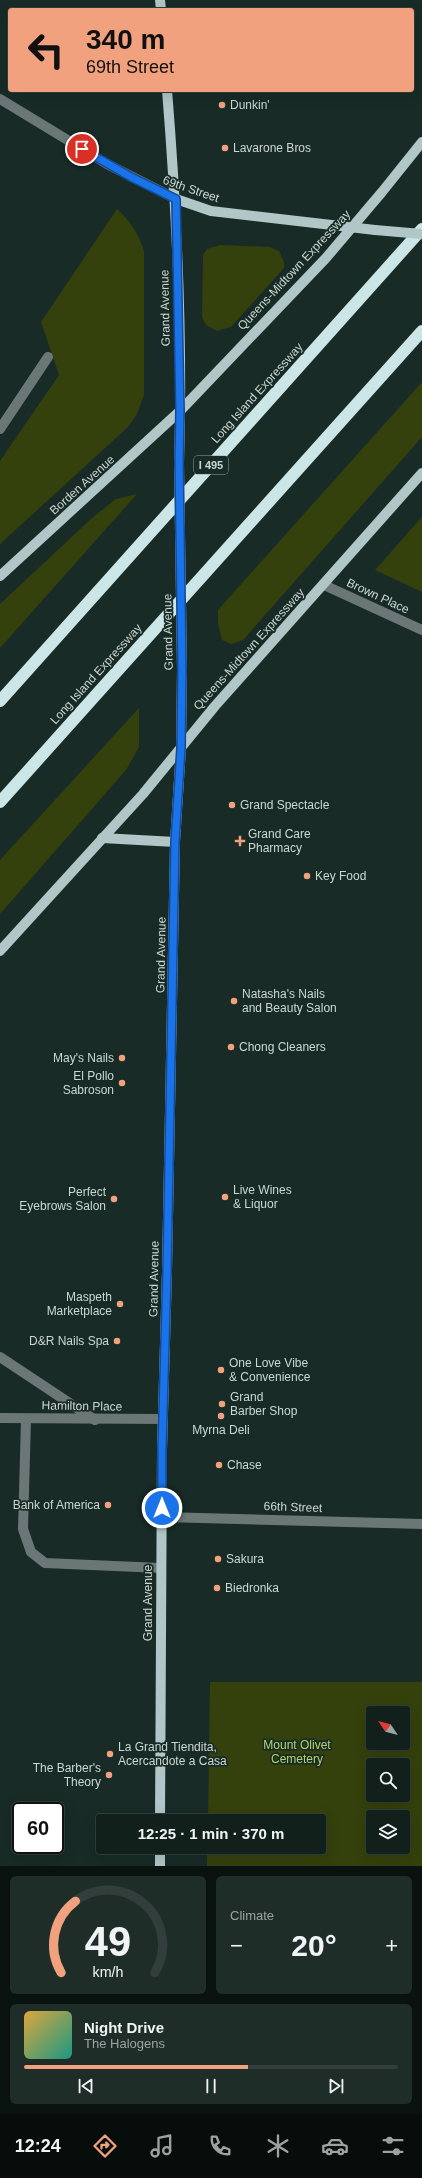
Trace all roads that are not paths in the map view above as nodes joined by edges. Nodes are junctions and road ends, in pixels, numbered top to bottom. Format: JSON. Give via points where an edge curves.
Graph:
{"nodes":[{"id":1,"x":167,"y":92,"type":"edge"},
{"id":2,"x":0,"y":99,"type":"edge"},
{"id":3,"x":422,"y":142,"type":"edge"},
{"id":4,"x":176,"y":199,"type":"junction"},
{"id":5,"x":354,"y":226,"type":"junction"},
{"id":6,"x":422,"y":229,"type":"edge"},
{"id":7,"x":422,"y":234,"type":"edge"},
{"id":8,"x":422,"y":331,"type":"edge"},
{"id":9,"x":48,"y":357,"type":"dead end"},
{"id":10,"x":180,"y":411,"type":"junction"},
{"id":11,"x":0,"y":428,"type":"edge"},
{"id":12,"x":422,"y":473,"type":"edge"},
{"id":13,"x":0,"y":576,"type":"edge"},
{"id":14,"x":324,"y":585,"type":"junction"},
{"id":15,"x":422,"y":630,"type":"edge"},
{"id":16,"x":0,"y":701,"type":"edge"},
{"id":17,"x":181,"y":748,"type":"junction"},
{"id":18,"x":0,"y":802,"type":"edge"},
{"id":19,"x":102,"y":838,"type":"junction"},
{"id":20,"x":175,"y":842,"type":"junction"},
{"id":21,"x":0,"y":951,"type":"edge"},
{"id":22,"x":0,"y":1357,"type":"edge"},
{"id":23,"x":0,"y":1418,"type":"edge"},
{"id":24,"x":26,"y":1419,"type":"junction"},
{"id":25,"x":95,"y":1420,"type":"junction"},
{"id":26,"x":163,"y":1420,"type":"junction"},
{"id":27,"x":163,"y":1517,"type":"junction"},
{"id":28,"x":422,"y":1524,"type":"edge"},
{"id":29,"x":161,"y":1568,"type":"junction"},
{"id":30,"x":160,"y":1814,"type":"edge"},
{"id":31,"x":160,"y":1854,"type":"edge"},
{"id":32,"x":160,"y":1866,"type":"edge"}],
"edges":[{"from":1,"to":4,"type":"main road","name":"Grand Avenue"},
{"from":2,"to":4,"type":"street","name":"69th Street","via":[[107,164]]},
{"from":3,"to":5,"type":"main road","name":"Queens-Midtown Expressway"},
{"from":4,"to":5,"type":"main road","name":"69th Street","via":[[211,211]]},
{"from":4,"to":10,"type":"main road","name":"Grand Avenue"},
{"from":5,"to":7,"type":"main road","name":"69th Street","bridge":true},
{"from":5,"to":10,"type":"main road","name":"Queens-Midtown Expressway"},
{"from":6,"to":16,"type":"highway","name":"Long Island Expressway","number":"I 495"},
{"from":8,"to":18,"type":"highway","name":"Long Island Expressway"},
{"from":9,"to":11,"type":"street"},
{"from":10,"to":13,"type":"main road","name":"Borden Avenue"},
{"from":10,"to":17,"type":"main road","name":"Grand Avenue","bridge":true},
{"from":12,"to":14,"type":"main road","name":"Queens-Midtown Expressway"},
{"from":14,"to":15,"type":"street","name":"Brown Place"},
{"from":14,"to":17,"type":"main road","name":"Queens-Midtown Expressway","via":[[215,706]]},
{"from":17,"to":19,"type":"main road","name":"Queens-Midtown Expressway"},
{"from":17,"to":20,"type":"main road","name":"Grand Avenue"},
{"from":19,"to":20,"type":"main road"},
{"from":19,"to":21,"type":"main road","name":"Queens-Midtown Expressway"},
{"from":20,"to":26,"type":"main road","name":"Grand Avenue"},
{"from":22,"to":25,"type":"street"},
{"from":23,"to":24,"type":"street","name":"Hamilton Place"},
{"from":24,"to":25,"type":"street","name":"Hamilton Place"},
{"from":24,"to":29,"type":"street","via":[[23,1529],[31,1552],[44,1563]]},
{"from":25,"to":26,"type":"street","name":"Hamilton Place"},
{"from":26,"to":27,"type":"main road","name":"Grand Avenue"},
{"from":27,"to":28,"type":"street","name":"66th Street"},
{"from":27,"to":29,"type":"main road","name":"Grand Avenue"},
{"from":29,"to":30,"type":"main road","name":"Grand Avenue"},
{"from":31,"to":32,"type":"main road"}]}
